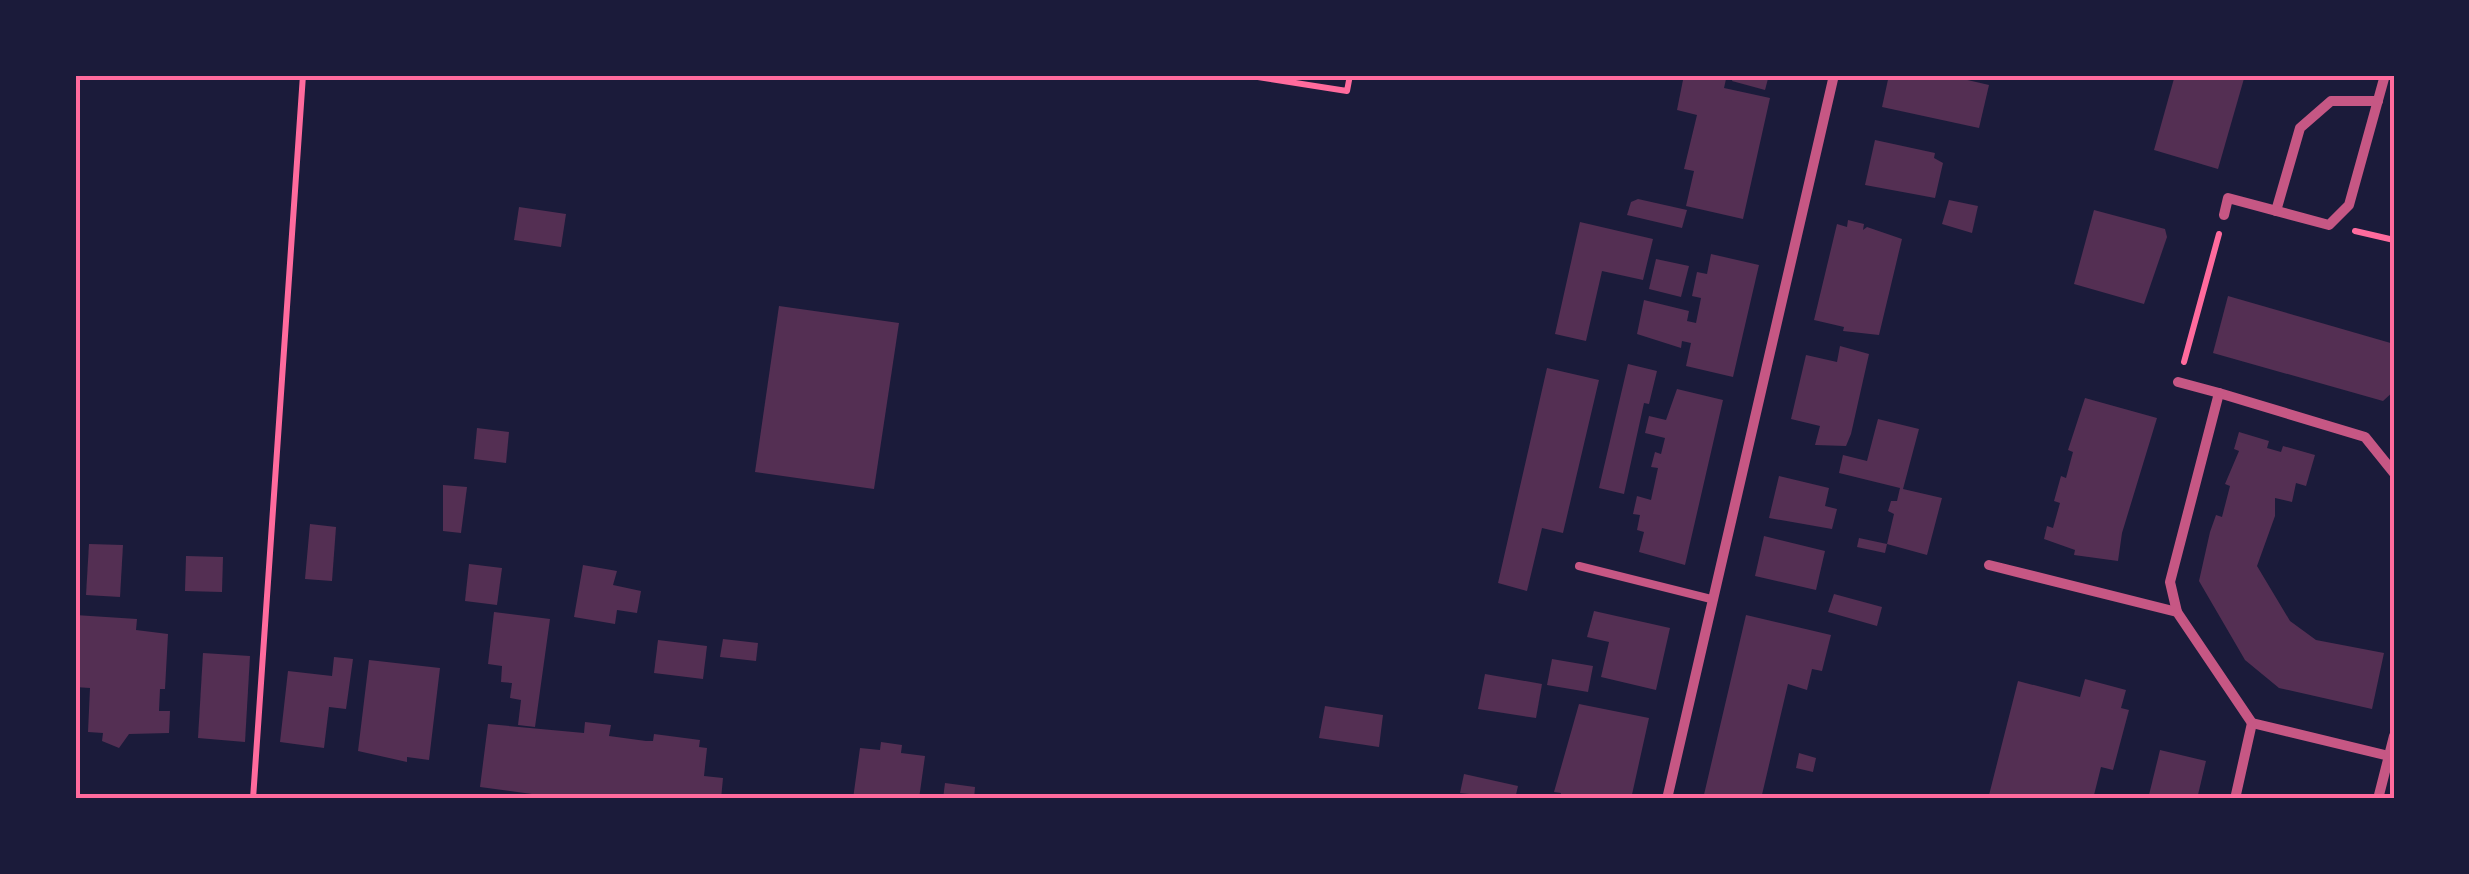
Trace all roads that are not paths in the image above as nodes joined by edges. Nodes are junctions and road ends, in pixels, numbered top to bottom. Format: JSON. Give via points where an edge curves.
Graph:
{"nodes":[{"id":1,"x":1834,"y":75,"type":"edge"},
{"id":2,"x":2385,"y":75,"type":"edge"},
{"id":3,"x":2378,"y":100,"type":"junction"},
{"id":4,"x":2276,"y":211,"type":"junction"},
{"id":5,"x":2224,"y":214,"type":"road end"},
{"id":6,"x":2178,"y":382,"type":"road end"},
{"id":7,"x":2219,"y":393,"type":"junction"},
{"id":8,"x":2394,"y":472,"type":"edge"},
{"id":9,"x":1989,"y":565,"type":"dead end"},
{"id":10,"x":1579,"y":566,"type":"dead end"},
{"id":11,"x":1711,"y":599,"type":"junction"},
{"id":12,"x":2176,"y":612,"type":"junction"},
{"id":13,"x":2252,"y":723,"type":"junction"},
{"id":14,"x":2393,"y":741,"type":"edge"},
{"id":15,"x":2389,"y":756,"type":"junction"},
{"id":16,"x":1667,"y":799,"type":"edge"},
{"id":17,"x":2235,"y":799,"type":"edge"},
{"id":18,"x":2378,"y":799,"type":"edge"}],
"edges":[{"from":1,"to":11,"type":"street"},
{"from":2,"to":3,"type":"street"},
{"from":3,"to":4,"type":"street","via":[[2331,101],[2300,128]]},
{"from":3,"to":4,"type":"street","via":[[2349,205],[2330,225]]},
{"from":4,"to":5,"type":"street","via":[[2228,198]]},
{"from":6,"to":7,"type":"street"},
{"from":7,"to":8,"type":"street","via":[[2364,437]]},
{"from":7,"to":12,"type":"street","via":[[2170,582]]},
{"from":9,"to":12,"type":"street"},
{"from":10,"to":11,"type":"lane"},
{"from":11,"to":16,"type":"street"},
{"from":12,"to":13,"type":"street"},
{"from":13,"to":15,"type":"street"},
{"from":13,"to":17,"type":"street"},
{"from":14,"to":15,"type":"street"},
{"from":15,"to":18,"type":"street"}]}
